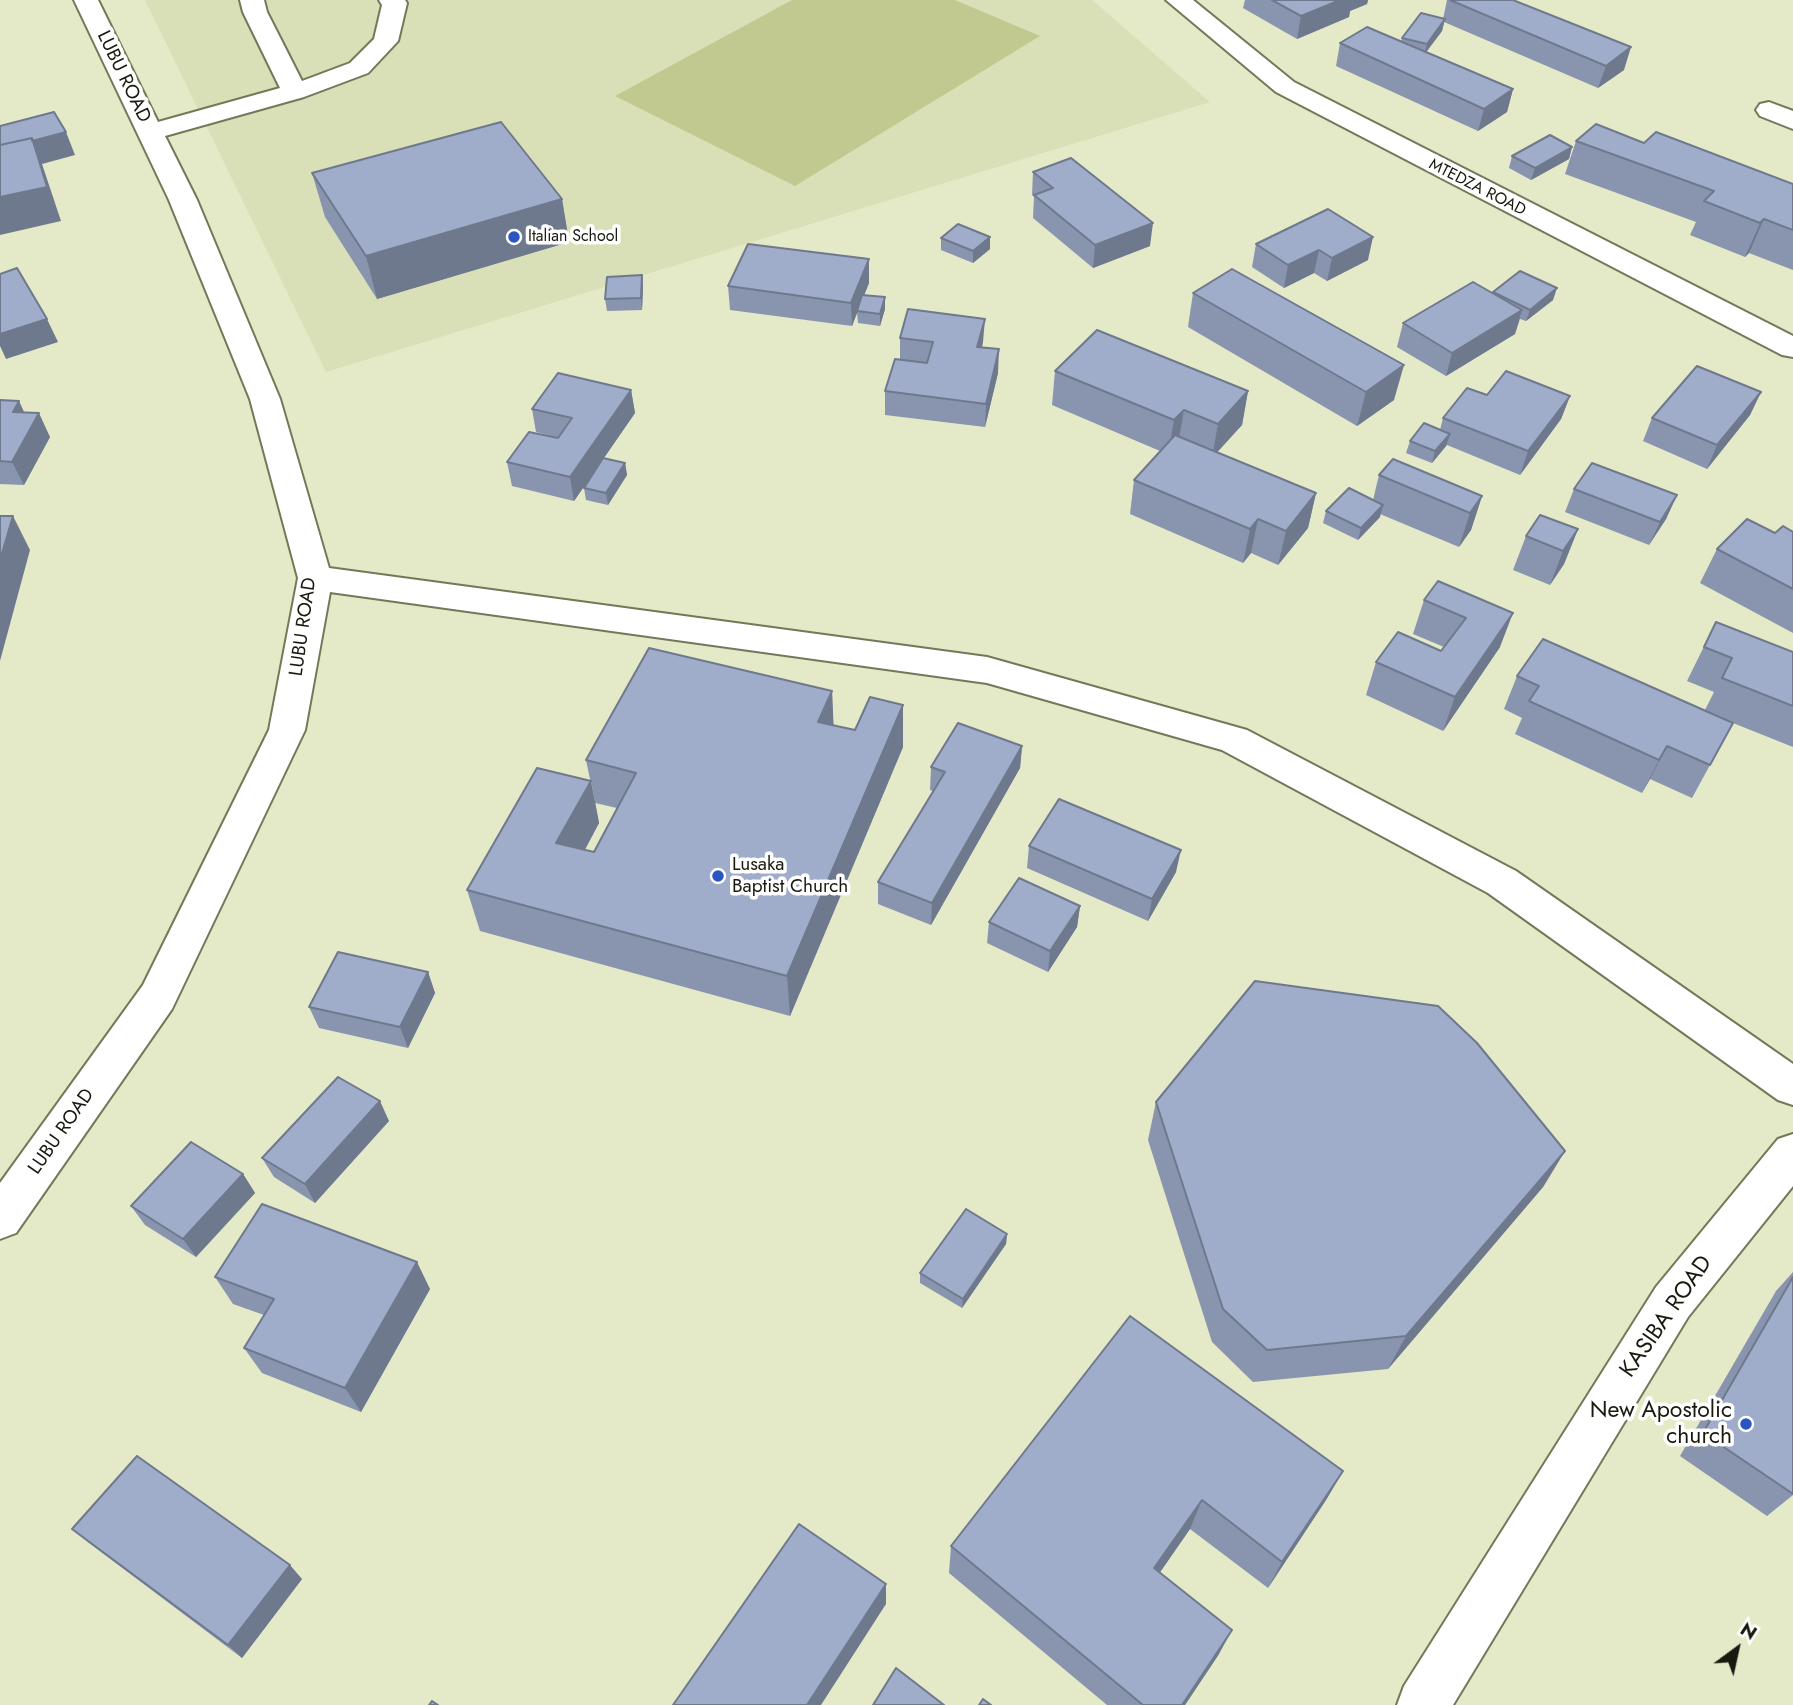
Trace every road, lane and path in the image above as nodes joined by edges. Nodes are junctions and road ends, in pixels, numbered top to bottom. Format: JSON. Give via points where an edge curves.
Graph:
{"nodes":[{"id":1,"x":86,"y":0,"type":"edge"},
{"id":2,"x":252,"y":0,"type":"edge"},
{"id":3,"x":391,"y":0,"type":"edge"},
{"id":4,"x":1178,"y":0,"type":"edge"},
{"id":5,"x":295,"y":92,"type":"junction"},
{"id":6,"x":1769,"y":110,"type":"dead end"},
{"id":7,"x":1793,"y":121,"type":"edge"},
{"id":8,"x":150,"y":132,"type":"junction"},
{"id":9,"x":1793,"y":348,"type":"edge"},
{"id":10,"x":315,"y":578,"type":"junction"},
{"id":11,"x":1793,"y":1087,"type":"edge"},
{"id":12,"x":1793,"y":1153,"type":"edge"},
{"id":13,"x":0,"y":1219,"type":"edge"},
{"id":14,"x":1423,"y":1705,"type":"edge"}],
"edges":[{"from":1,"to":8,"type":"street","name":"LUBU ROAD"},
{"from":2,"to":5,"type":"street"},
{"from":3,"to":5,"type":"street","via":[[395,3],[386,41],[359,68]]},
{"from":4,"to":9,"type":"street","name":"MTEDZA ROAD","via":[[1285,87]]},
{"from":5,"to":8,"type":"street"},
{"from":6,"to":7,"type":"street"},
{"from":8,"to":10,"type":"street","name":"LUBU ROAD","via":[[265,399]]},
{"from":10,"to":11,"type":"street","via":[[987,670],[1234,740],[1502,883]]},
{"from":10,"to":13,"type":"street","name":"LUBU ROAD","via":[[287,730],[164,985]]},
{"from":12,"to":14,"type":"street","name":"KASIBA ROAD","via":[[1672,1302]]}]}
